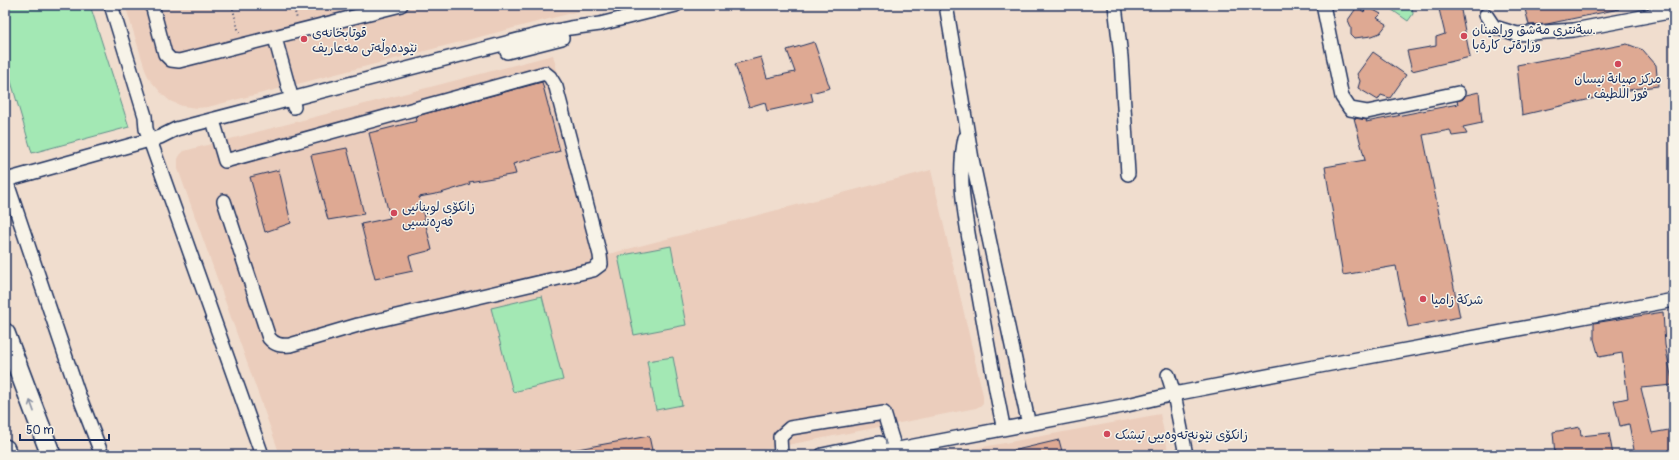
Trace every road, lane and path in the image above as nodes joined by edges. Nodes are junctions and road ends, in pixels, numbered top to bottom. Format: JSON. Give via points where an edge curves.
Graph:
{"nodes":[{"id":1,"x":101,"y":5,"type":"edge"},
{"id":2,"x":111,"y":5,"type":"edge"},
{"id":3,"x":152,"y":5,"type":"edge"},
{"id":4,"x":232,"y":5,"type":"edge"},
{"id":5,"x":401,"y":5,"type":"edge"},
{"id":6,"x":676,"y":5,"type":"edge"},
{"id":7,"x":946,"y":5,"type":"edge"},
{"id":8,"x":1115,"y":5,"type":"edge"},
{"id":9,"x":1323,"y":5,"type":"edge"},
{"id":10,"x":1674,"y":11,"type":"edge"},
{"id":11,"x":1486,"y":15,"type":"dead end"},
{"id":12,"x":275,"y":38,"type":"junction"},
{"id":13,"x":243,"y":46,"type":"junction"},
{"id":14,"x":1458,"y":93,"type":"dead end"},
{"id":15,"x":293,"y":103,"type":"junction"},
{"id":16,"x":215,"y":127,"type":"junction"},
{"id":17,"x":967,"y":129,"type":"junction"},
{"id":18,"x":152,"y":135,"type":"junction"},
{"id":19,"x":1128,"y":174,"type":"dead end"},
{"id":20,"x":5,"y":178,"type":"edge"},
{"id":21,"x":224,"y":201,"type":"dead end"},
{"id":22,"x":1674,"y":300,"type":"edge"},
{"id":23,"x":5,"y":333,"type":"edge"},
{"id":24,"x":1168,"y":375,"type":"dead end"},
{"id":25,"x":1174,"y":394,"type":"junction"},
{"id":26,"x":1027,"y":416,"type":"junction"},
{"id":27,"x":1002,"y":420,"type":"junction"},
{"id":28,"x":896,"y":448,"type":"edge"},
{"id":29,"x":5,"y":449,"type":"edge"},
{"id":30,"x":7,"y":455,"type":"edge"},
{"id":31,"x":51,"y":455,"type":"edge"},
{"id":32,"x":102,"y":455,"type":"edge"},
{"id":33,"x":262,"y":455,"type":"edge"},
{"id":34,"x":781,"y":455,"type":"edge"},
{"id":35,"x":822,"y":455,"type":"edge"},
{"id":36,"x":867,"y":455,"type":"edge"},
{"id":37,"x":1186,"y":455,"type":"edge"}],
"edges":[{"from":1,"to":18,"type":"street","via":[[140,125]]},
{"from":2,"to":18,"type":"street"},
{"from":3,"to":13,"type":"street","via":[[165,54],[171,60],[179,61]]},
{"from":4,"to":13,"type":"path"},
{"from":5,"to":12,"type":"street"},
{"from":6,"to":15,"type":"street","via":[[600,24],[544,43]]},
{"from":7,"to":17,"type":"street"},
{"from":8,"to":19,"type":"street"},
{"from":9,"to":14,"type":"street","via":[[1342,97],[1350,109],[1367,112]]},
{"from":10,"to":11,"type":"street","via":[[1574,30],[1516,34],[1494,27]]},
{"from":12,"to":13,"type":"street"},
{"from":12,"to":15,"type":"street"},
{"from":15,"to":16,"type":"street"},
{"from":15,"to":18,"type":"street"},
{"from":16,"to":18,"type":"street","via":[[176,137]]},
{"from":16,"to":21,"type":"street","via":[[225,161],[546,73],[556,87],[601,264],[593,270],[358,325],[281,346],[269,338]]},
{"from":17,"to":26,"type":"street"},
{"from":17,"to":27,"type":"street","via":[[960,172],[989,358]]},
{"from":18,"to":20,"type":"street"},
{"from":18,"to":33,"type":"street"},
{"from":20,"to":32,"type":"street","via":[[78,394]]},
{"from":22,"to":25,"type":"street"},
{"from":31,"to":23,"type":"highway","one_way":true},
{"from":24,"to":25,"type":"street"},
{"from":25,"to":26,"type":"street","via":[[1128,397]]},
{"from":25,"to":28,"type":"street","via":[[1123,406]]},
{"from":25,"to":37,"type":"street"},
{"from":26,"to":27,"type":"street"},
{"from":27,"to":28,"type":"street"},
{"from":28,"to":34,"type":"street","via":[[884,413],[790,428],[780,437]]},
{"from":28,"to":35,"type":"street"},
{"from":28,"to":36,"type":"street"},
{"from":29,"to":30,"type":"highway"}]}
